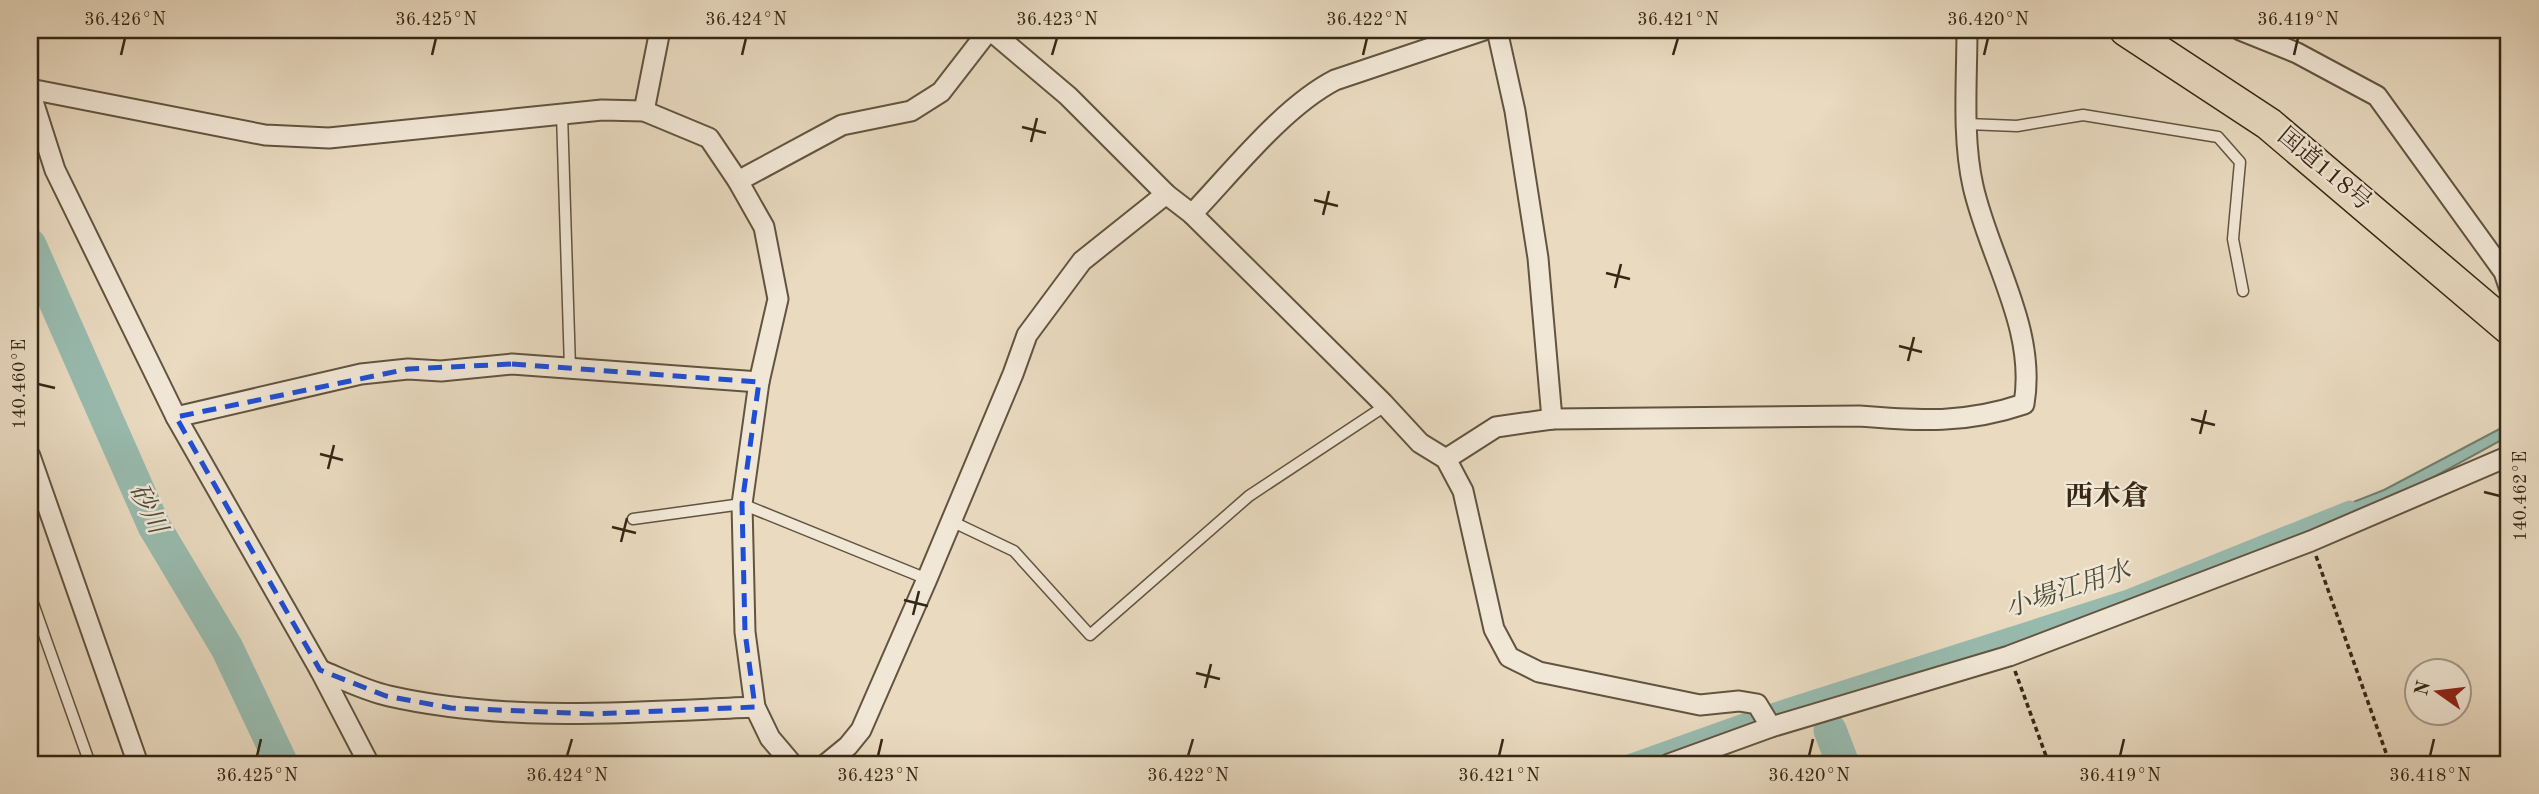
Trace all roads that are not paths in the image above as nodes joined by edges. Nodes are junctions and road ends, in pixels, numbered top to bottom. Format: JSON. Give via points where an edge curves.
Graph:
{"nodes":[{"id":1,"x":660,"y":30,"type":"edge"},
{"id":2,"x":990,"y":30,"type":"edge"},
{"id":3,"x":1484,"y":30,"type":"edge"},
{"id":4,"x":1497,"y":30,"type":"edge"},
{"id":5,"x":1967,"y":30,"type":"edge"},
{"id":6,"x":2126,"y":30,"type":"edge"},
{"id":7,"x":2240,"y":30,"type":"edge"},
{"id":8,"x":30,"y":91,"type":"edge"},
{"id":9,"x":644,"y":111,"type":"junction"},
{"id":10,"x":562,"y":113,"type":"junction"},
{"id":11,"x":1967,"y":124,"type":"junction"},
{"id":12,"x":738,"y":181,"type":"junction"},
{"id":13,"x":1166,"y":194,"type":"junction"},
{"id":14,"x":1192,"y":214,"type":"junction"},
{"id":15,"x":2509,"y":287,"type":"edge"},
{"id":16,"x":2243,"y":291,"type":"dead end"},
{"id":17,"x":2509,"y":328,"type":"edge"},
{"id":18,"x":570,"y":368,"type":"junction"},
{"id":19,"x":759,"y":382,"type":"junction"},
{"id":20,"x":1385,"y":406,"type":"junction"},
{"id":21,"x":176,"y":417,"type":"junction"},
{"id":22,"x":1552,"y":419,"type":"junction"},
{"id":23,"x":30,"y":456,"type":"edge"},
{"id":24,"x":2509,"y":456,"type":"edge"},
{"id":25,"x":1446,"y":459,"type":"junction"},
{"id":26,"x":742,"y":504,"type":"junction"},
{"id":27,"x":633,"y":519,"type":"dead end"},
{"id":28,"x":951,"y":522,"type":"junction"},
{"id":29,"x":927,"y":579,"type":"junction"},
{"id":30,"x":30,"y":595,"type":"edge"},
{"id":31,"x":320,"y":670,"type":"junction"},
{"id":32,"x":755,"y":707,"type":"junction"},
{"id":33,"x":1765,"y":717,"type":"junction"},
{"id":34,"x":90,"y":764,"type":"edge"},
{"id":35,"x":138,"y":764,"type":"edge"},
{"id":36,"x":369,"y":764,"type":"edge"},
{"id":37,"x":792,"y":764,"type":"edge"},
{"id":38,"x":826,"y":764,"type":"edge"},
{"id":39,"x":1669,"y":764,"type":"edge"}],
"edges":[{"from":1,"to":9,"type":"street"},
{"from":2,"to":12,"type":"street","via":[[941,92],[911,111],[842,125]]},
{"from":2,"to":13,"type":"street","via":[[1068,96]]},
{"from":3,"to":14,"type":"street","via":[[1314,91]]},
{"from":4,"to":22,"type":"street","via":[[1516,111],[1538,258]]},
{"from":5,"to":11,"type":"street"},
{"from":6,"to":17,"type":"highway","name":"国道118号","via":[[2269,124]]},
{"from":7,"to":15,"type":"street","via":[[2297,53],[2377,96],[2504,272]]},
{"from":8,"to":10,"type":"street","via":[[265,135],[329,138]]},
{"from":8,"to":21,"type":"street","via":[[55,170]]},
{"from":9,"to":10,"type":"street"},
{"from":9,"to":12,"type":"street","via":[[709,138]]},
{"from":10,"to":18,"type":"lane"},
{"from":11,"to":16,"type":"lane","via":[[2017,126],[2083,115],[2218,137],[2240,162],[2233,239]]},
{"from":11,"to":22,"type":"street","via":[[1973,185],[2021,334],[2028,380],[2024,404],[1964,419]]},
{"from":12,"to":19,"type":"street","via":[[765,227],[778,299]]},
{"from":13,"to":14,"type":"street"},
{"from":13,"to":28,"type":"street","via":[[1082,261],[1027,335]]},
{"from":14,"to":20,"type":"street"},
{"from":18,"to":19,"type":"street"},
{"from":18,"to":21,"type":"street","via":[[512,365],[361,374]]},
{"from":19,"to":26,"type":"street"},
{"from":20,"to":25,"type":"street","via":[[1420,443]]},
{"from":20,"to":28,"type":"lane","via":[[1249,496],[1090,635],[1014,551]]},
{"from":21,"to":31,"type":"street"},
{"from":22,"to":25,"type":"street","via":[[1496,427]]},
{"from":23,"to":35,"type":"street"},
{"from":24,"to":33,"type":"street","via":[[2311,541],[2009,656]]},
{"from":25,"to":33,"type":"street","via":[[1463,491],[1494,629],[1509,657],[1539,672],[1700,705],[1739,701]]},
{"from":26,"to":27,"type":"lane"},
{"from":26,"to":29,"type":"lane"},
{"from":26,"to":32,"type":"street","via":[[745,632]]},
{"from":28,"to":29,"type":"street"},
{"from":29,"to":38,"type":"street","via":[[861,730]]},
{"from":30,"to":34,"type":"lane"},
{"from":31,"to":32,"type":"street","via":[[386,696],[451,708],[593,714]]},
{"from":31,"to":36,"type":"street"},
{"from":32,"to":37,"type":"street","via":[[770,738]]},
{"from":33,"to":39,"type":"street"}]}
